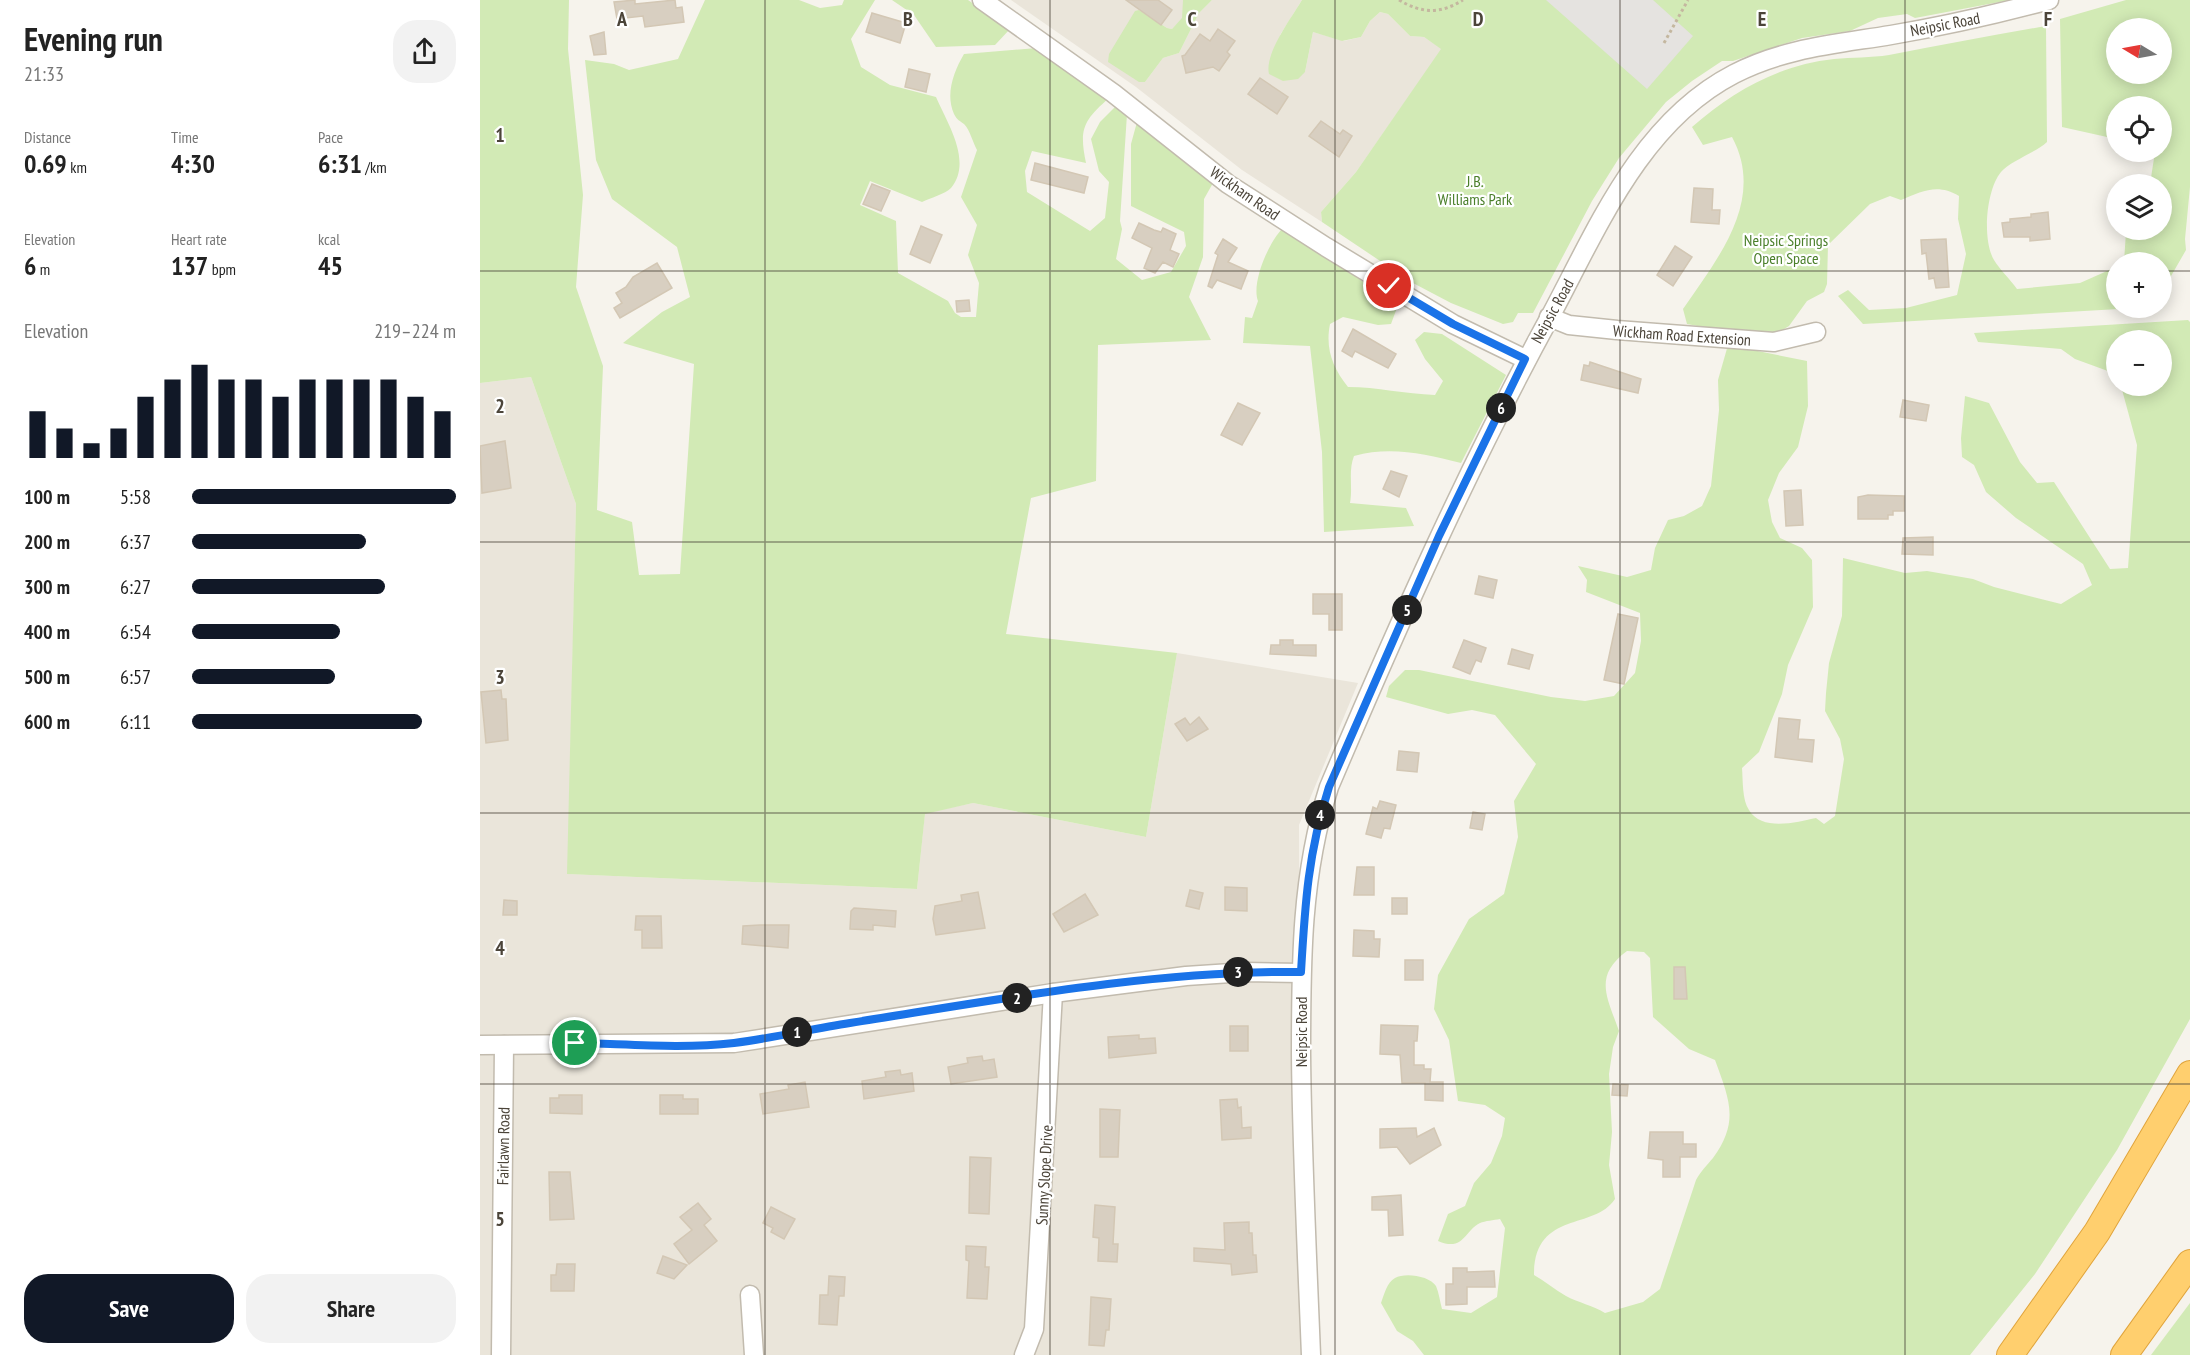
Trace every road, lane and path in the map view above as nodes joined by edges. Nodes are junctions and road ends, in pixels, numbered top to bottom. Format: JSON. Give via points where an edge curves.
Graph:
{"nodes":[{"id":1,"x":982,"y":0,"type":"edge"},
{"id":2,"x":1399,"y":0,"type":"edge"},
{"id":3,"x":1463,"y":0,"type":"edge"},
{"id":4,"x":1688,"y":0,"type":"edge"},
{"id":5,"x":2049,"y":0,"type":"edge"},
{"id":6,"x":1664,"y":43,"type":"dead end"},
{"id":7,"x":1549,"y":317,"type":"junction"},
{"id":8,"x":1816,"y":332,"type":"dead end"},
{"id":9,"x":1525,"y":359,"type":"junction"},
{"id":10,"x":1301,"y":972,"type":"junction"},
{"id":11,"x":1053,"y":993,"type":"junction"},
{"id":12,"x":504,"y":1045,"type":"junction"},
{"id":13,"x":480,"y":1046,"type":"edge"},
{"id":14,"x":2190,"y":1074,"type":"edge"},
{"id":15,"x":2190,"y":1263,"type":"edge"},
{"id":16,"x":750,"y":1295,"type":"dead end"},
{"id":17,"x":501,"y":1355,"type":"edge"},
{"id":18,"x":754,"y":1355,"type":"edge"},
{"id":19,"x":1024,"y":1355,"type":"edge"},
{"id":20,"x":1311,"y":1355,"type":"edge"},
{"id":21,"x":2010,"y":1355,"type":"edge"},
{"id":22,"x":2124,"y":1355,"type":"edge"}],
"edges":[{"from":1,"to":9,"type":"street","name":"Wickham Road","via":[[1113,93],[1228,184],[1453,324]]},
{"from":2,"to":3,"type":"path","via":[[1429,12],[1443,11]]},
{"from":4,"to":6,"type":"path"},
{"from":5,"to":7,"type":"street","name":"Neipsic Road","via":[[1980,18],[1790,52],[1715,86],[1676,117],[1624,182]]},
{"from":7,"to":8,"type":"street","name":"Wickham Road Extension","via":[[1569,325],[1774,342]]},
{"from":7,"to":9,"type":"street","name":"Neipsic Road"},
{"from":9,"to":10,"type":"street","name":"Neipsic Road","via":[[1434,546],[1329,787],[1308,865]]},
{"from":10,"to":11,"type":"street","via":[[1186,976]]},
{"from":10,"to":20,"type":"street","name":"Neipsic Road","via":[[1302,1153]]},
{"from":11,"to":12,"type":"street","via":[[734,1043]]},
{"from":11,"to":19,"type":"street","name":"Sunny Slope Drive","via":[[1034,1329]]},
{"from":12,"to":13,"type":"street"},
{"from":12,"to":17,"type":"street","name":"Fairlawn Road"},
{"from":14,"to":21,"type":"highway","via":[[2101,1225]]},
{"from":15,"to":22,"type":"highway"},
{"from":16,"to":18,"type":"street"}]}
